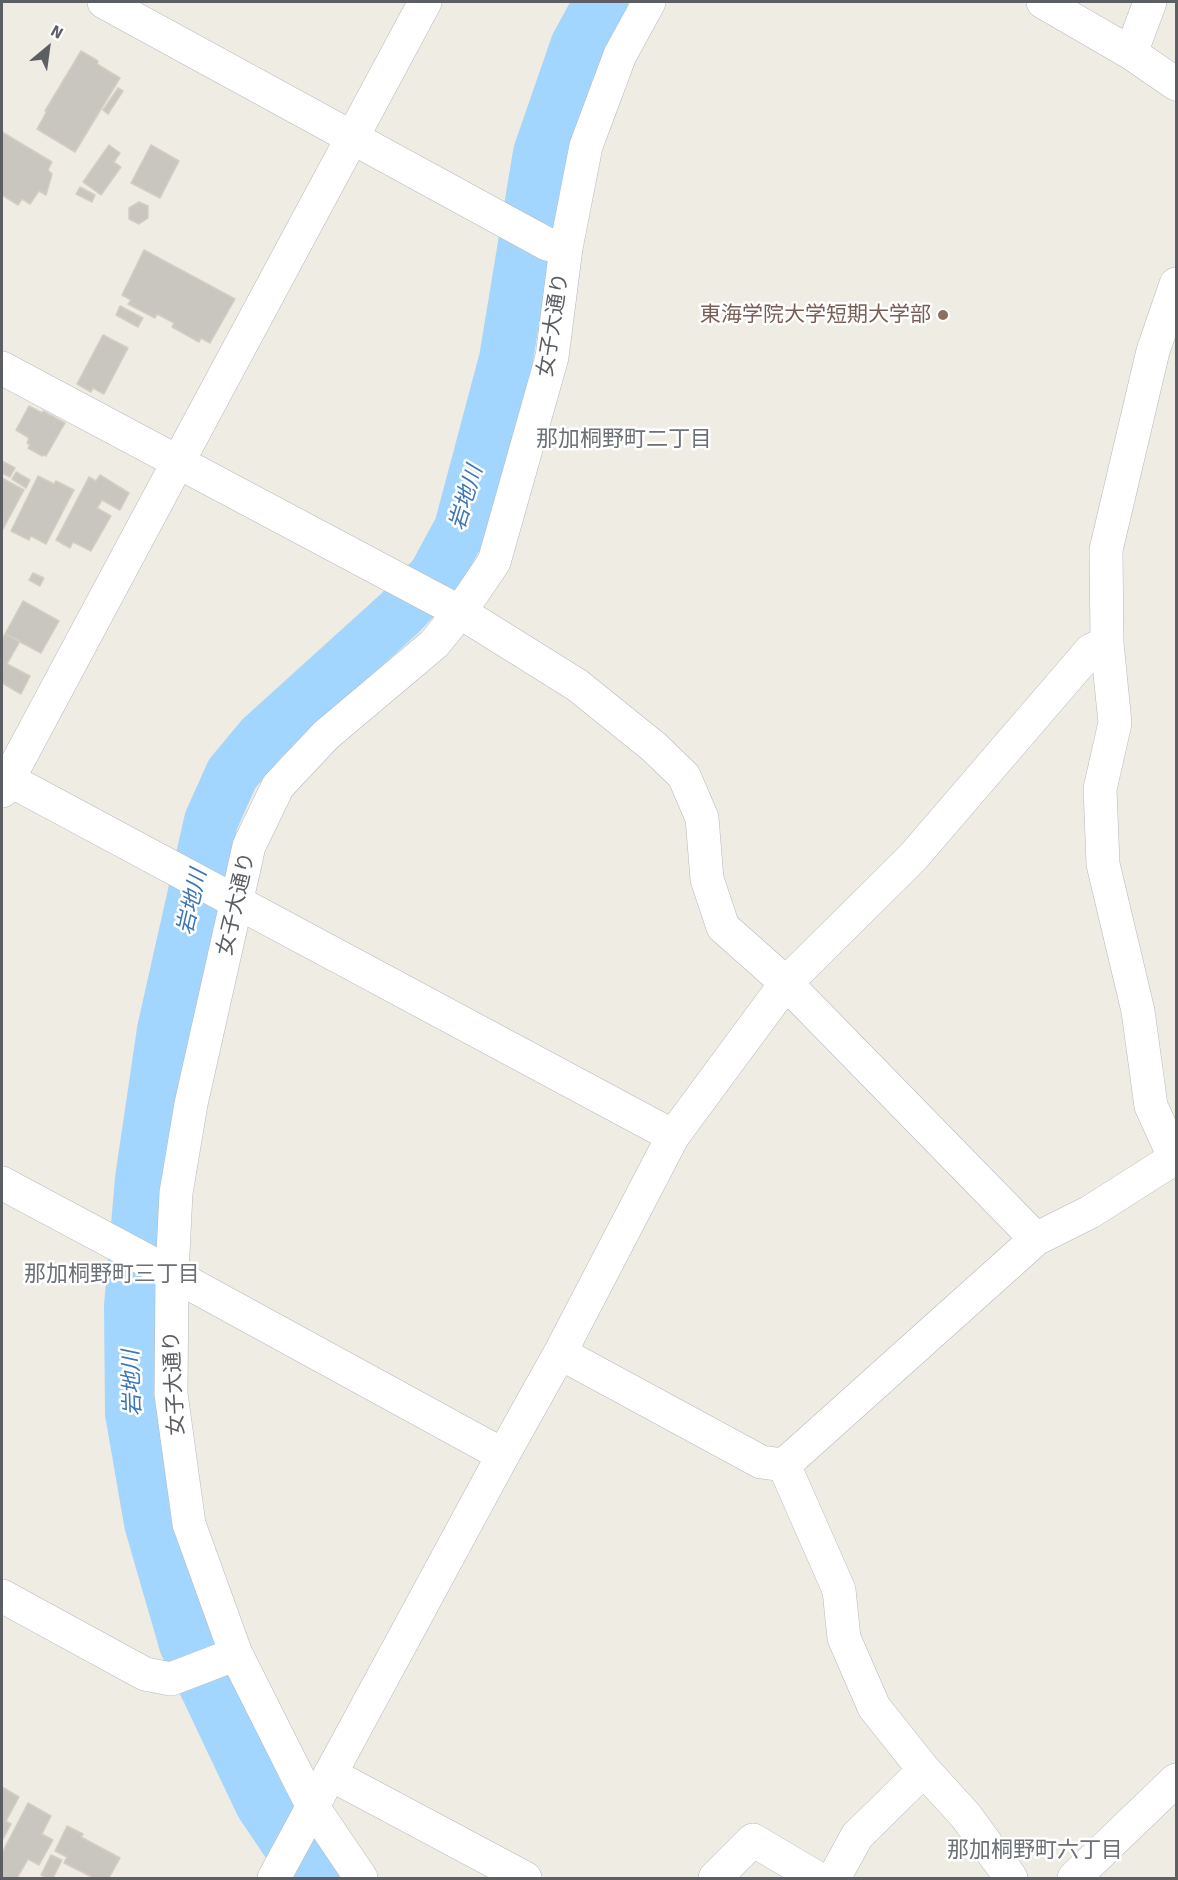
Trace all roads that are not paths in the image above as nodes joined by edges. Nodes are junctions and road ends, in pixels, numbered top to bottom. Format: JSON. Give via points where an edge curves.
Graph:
{"nodes":[{"id":1,"x":104,"y":2,"type":"edge"},
{"id":2,"x":425,"y":2,"type":"edge"},
{"id":3,"x":649,"y":2,"type":"edge"},
{"id":4,"x":1043,"y":2,"type":"edge"},
{"id":5,"x":1150,"y":2,"type":"edge"},
{"id":6,"x":1131,"y":53,"type":"junction"},
{"id":7,"x":1176,"y":84,"type":"edge"},
{"id":8,"x":352,"y":139,"type":"junction"},
{"id":9,"x":556,"y":246,"type":"junction"},
{"id":10,"x":1176,"y":284,"type":"edge"},
{"id":11,"x":2,"y":368,"type":"edge"},
{"id":12,"x":178,"y":462,"type":"junction"},
{"id":13,"x":452,"y":608,"type":"junction"},
{"id":14,"x":1107,"y":643,"type":"junction"},
{"id":15,"x":4,"y":782,"type":"edge"},
{"id":16,"x":228,"y":897,"type":"junction"},
{"id":17,"x":786,"y":983,"type":"junction"},
{"id":18,"x":673,"y":1136,"type":"junction"},
{"id":19,"x":1176,"y":1160,"type":"edge"},
{"id":20,"x":2,"y":1183,"type":"edge"},
{"id":21,"x":1036,"y":1239,"type":"junction"},
{"id":22,"x":166,"y":1271,"type":"junction"},
{"id":23,"x":560,"y":1353,"type":"junction"},
{"id":24,"x":502,"y":1455,"type":"junction"},
{"id":25,"x":784,"y":1465,"type":"junction"},
{"id":26,"x":2,"y":1596,"type":"edge"},
{"id":27,"x":229,"y":1657,"type":"junction"},
{"id":28,"x":924,"y":1770,"type":"junction"},
{"id":29,"x":330,"y":1774,"type":"junction"},
{"id":30,"x":1176,"y":1780,"type":"edge"},
{"id":31,"x":308,"y":1816,"type":"junction"},
{"id":32,"x":277,"y":1872,"type":"edge"},
{"id":33,"x":361,"y":1878,"type":"edge"},
{"id":34,"x":525,"y":1878,"type":"edge"},
{"id":35,"x":715,"y":1878,"type":"edge"},
{"id":36,"x":817,"y":1878,"type":"edge"},
{"id":37,"x":834,"y":1878,"type":"edge"},
{"id":38,"x":1011,"y":1878,"type":"edge"},
{"id":39,"x":1074,"y":1878,"type":"edge"}],
"edges":[{"from":1,"to":8,"type":"street"},
{"from":2,"to":8,"type":"street"},
{"from":3,"to":9,"type":"street","name":"女子大通り","via":[[620,55],[586,146]]},
{"from":4,"to":6,"type":"street"},
{"from":5,"to":6,"type":"street"},
{"from":6,"to":7,"type":"street"},
{"from":8,"to":9,"type":"street"},
{"from":8,"to":12,"type":"street"},
{"from":9,"to":13,"type":"street","name":"女子大通り","via":[[552,357],[494,562]]},
{"from":10,"to":14,"type":"street","via":[[1153,351],[1106,550]]},
{"from":11,"to":12,"type":"street"},
{"from":12,"to":13,"type":"street"},
{"from":12,"to":15,"type":"street"},
{"from":13,"to":16,"type":"street","name":"女子大通り","via":[[434,644],[326,735],[279,786]]},
{"from":13,"to":17,"type":"street","via":[[577,685],[684,776],[702,818],[707,879],[723,927]]},
{"from":14,"to":17,"type":"street","via":[[1091,650],[913,857]]},
{"from":14,"to":19,"type":"street","via":[[1115,723],[1100,789],[1103,864],[1137,1011],[1151,1106]]},
{"from":15,"to":16,"type":"street"},
{"from":16,"to":18,"type":"street"},
{"from":16,"to":22,"type":"street","name":"女子大通り"},
{"from":17,"to":18,"type":"street"},
{"from":17,"to":21,"type":"street"},
{"from":18,"to":23,"type":"street"},
{"from":19,"to":21,"type":"street","via":[[1090,1212]]},
{"from":20,"to":22,"type":"street"},
{"from":21,"to":25,"type":"street"},
{"from":22,"to":24,"type":"street"},
{"from":22,"to":27,"type":"street","name":"女子大通り","via":[[171,1394],[189,1524]]},
{"from":23,"to":24,"type":"street"},
{"from":23,"to":25,"type":"street","via":[[761,1462]]},
{"from":24,"to":29,"type":"street"},
{"from":25,"to":28,"type":"street","via":[[839,1590],[844,1638],[873,1707]]},
{"from":26,"to":27,"type":"street","via":[[145,1674],[171,1679]]},
{"from":27,"to":31,"type":"street","name":"女子大通り"},
{"from":28,"to":37,"type":"street","via":[[857,1836]]},
{"from":28,"to":38,"type":"street","via":[[966,1816]]},
{"from":29,"to":31,"type":"street"},
{"from":29,"to":34,"type":"street"},
{"from":30,"to":39,"type":"street"},
{"from":31,"to":32,"type":"street"},
{"from":31,"to":33,"type":"street","name":"女子大通り"},
{"from":35,"to":36,"type":"street","via":[[753,1840]]}]}
